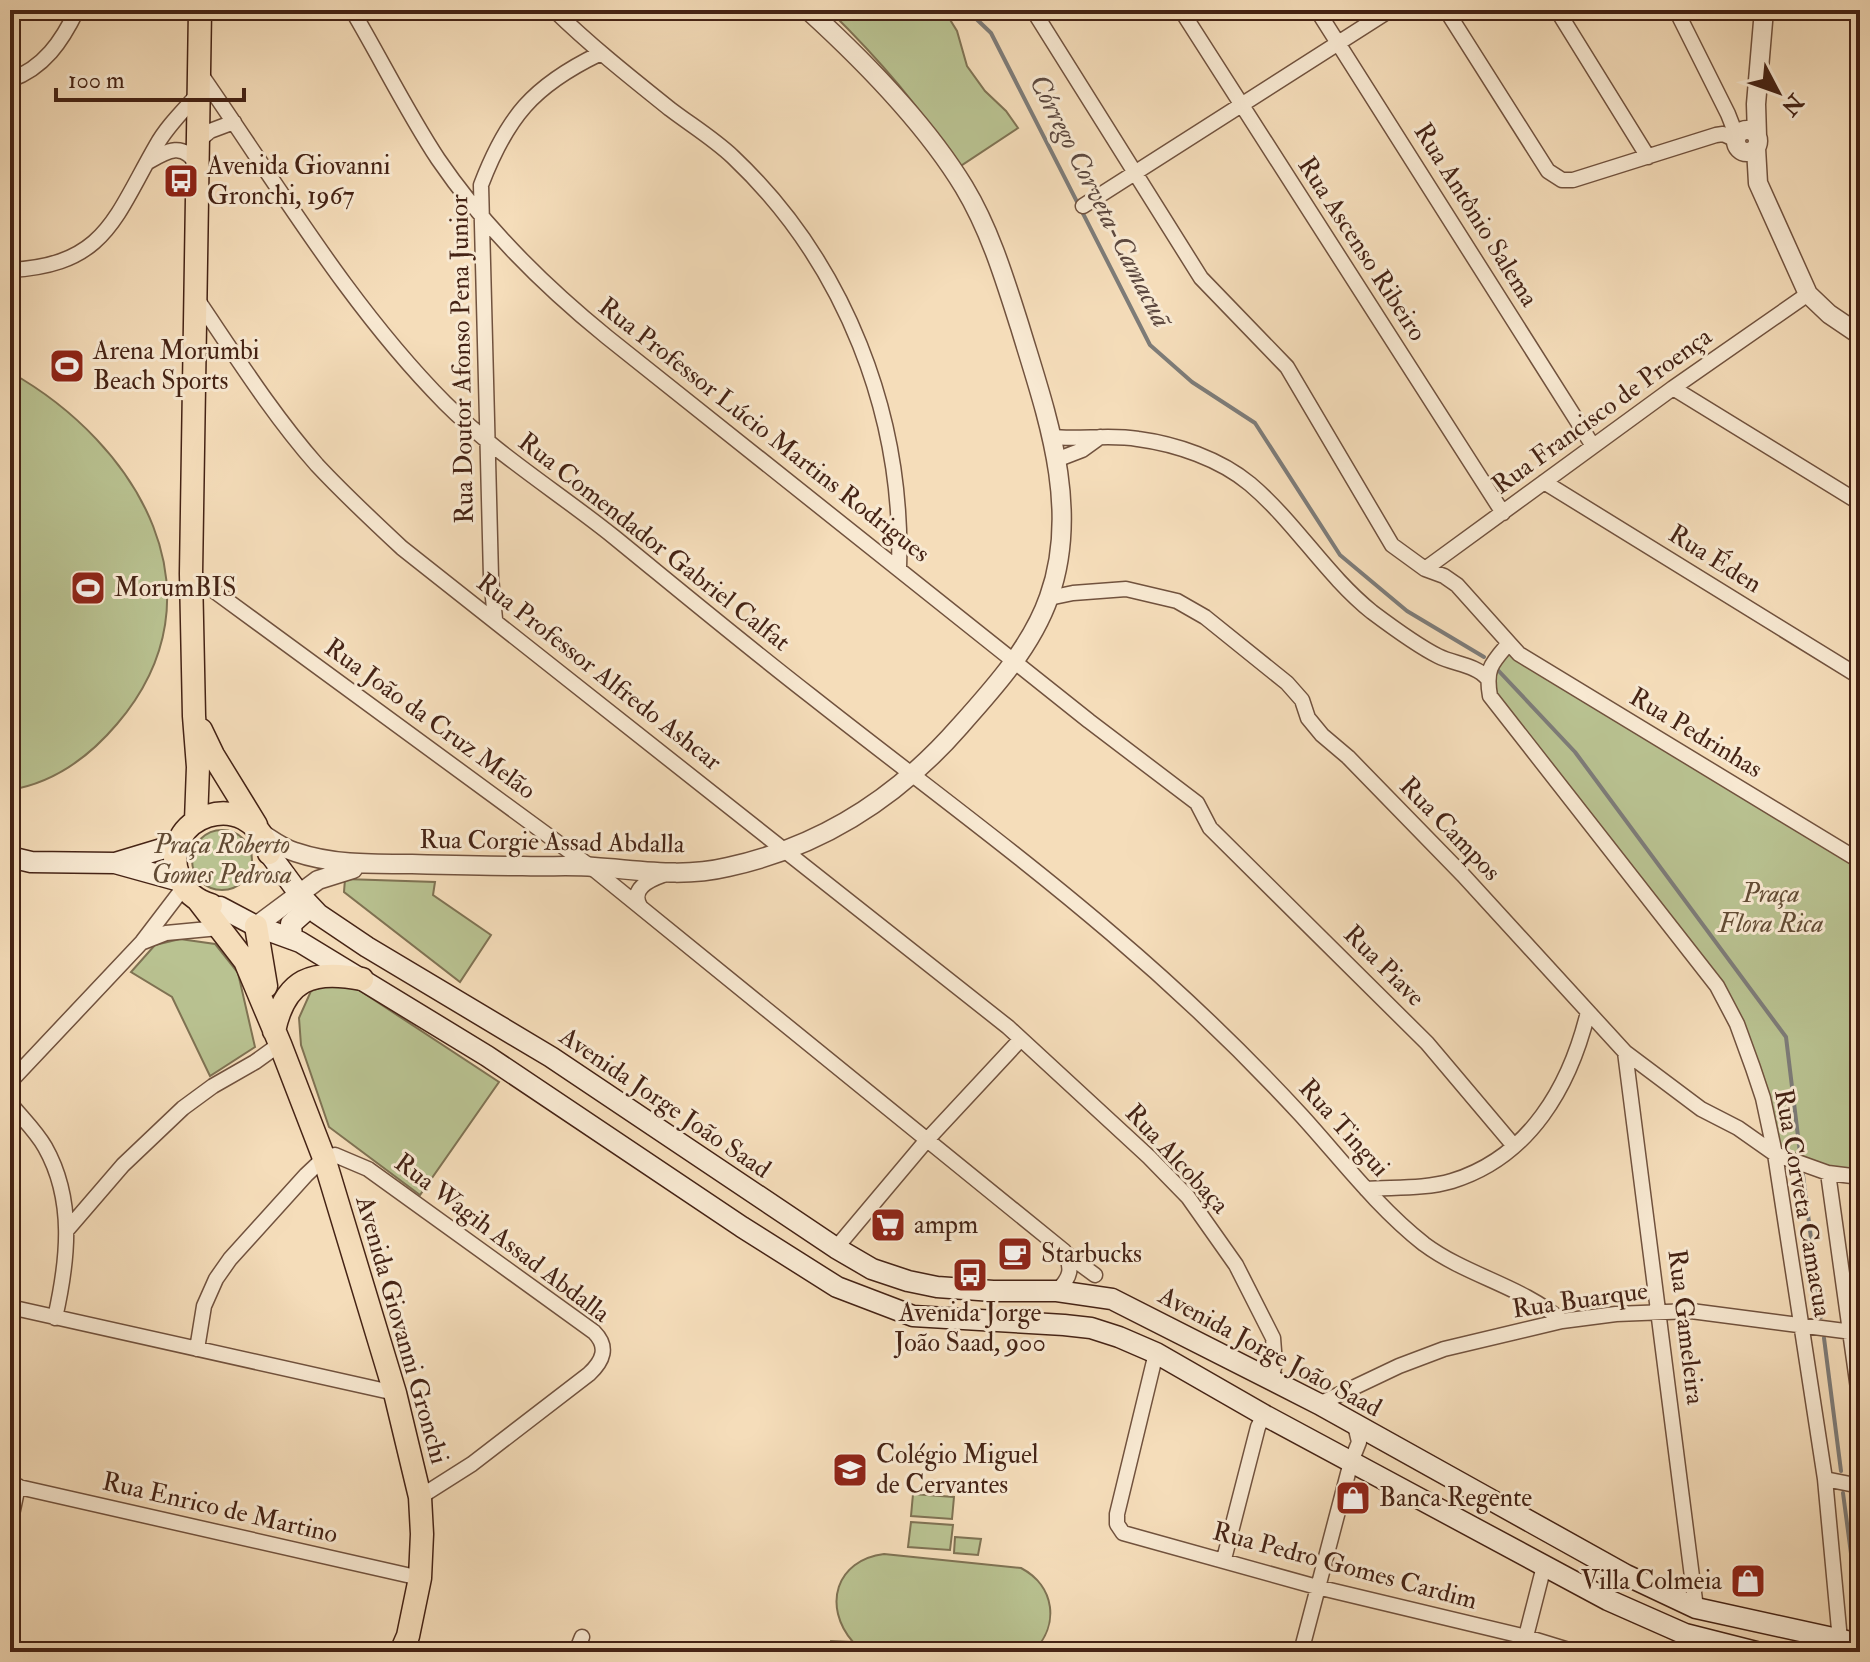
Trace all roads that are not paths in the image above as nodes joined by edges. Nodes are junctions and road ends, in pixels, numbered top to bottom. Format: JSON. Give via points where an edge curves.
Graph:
{"nodes":[{"id":1,"x":77,"y":10,"type":"edge"},
{"id":2,"x":200,"y":10,"type":"edge"},
{"id":3,"x":352,"y":10,"type":"edge"},
{"id":4,"x":554,"y":10,"type":"edge"},
{"id":5,"x":808,"y":10,"type":"edge"},
{"id":6,"x":1033,"y":10,"type":"edge"},
{"id":7,"x":1181,"y":10,"type":"edge"},
{"id":8,"x":1317,"y":10,"type":"edge"},
{"id":9,"x":1390,"y":10,"type":"edge"},
{"id":10,"x":1446,"y":10,"type":"edge"},
{"id":11,"x":1557,"y":10,"type":"edge"},
{"id":12,"x":1676,"y":10,"type":"edge"},
{"id":13,"x":1764,"y":10,"type":"edge"},
{"id":14,"x":1339,"y":43,"type":"junction"},
{"id":15,"x":599,"y":54,"type":"junction"},
{"id":16,"x":10,"y":80,"type":"edge"},
{"id":17,"x":200,"y":83,"type":"junction"},
{"id":18,"x":1242,"y":105,"type":"junction"},
{"id":19,"x":234,"y":122,"type":"junction"},
{"id":20,"x":1745,"y":137,"type":"junction"},
{"id":21,"x":198,"y":141,"type":"junction"},
{"id":22,"x":1648,"y":157,"type":"junction"},
{"id":23,"x":148,"y":162,"type":"junction"},
{"id":24,"x":197,"y":165,"type":"junction"},
{"id":25,"x":1137,"y":173,"type":"junction"},
{"id":26,"x":1083,"y":206,"type":"dead end"},
{"id":27,"x":482,"y":216,"type":"junction"},
{"id":28,"x":10,"y":270,"type":"edge"},
{"id":29,"x":1808,"y":294,"type":"junction"},
{"id":30,"x":195,"y":295,"type":"junction"},
{"id":31,"x":1860,"y":335,"type":"edge"},
{"id":32,"x":1673,"y":388,"type":"junction"},
{"id":33,"x":1052,"y":437,"type":"junction"},
{"id":34,"x":1101,"y":437,"type":"junction"},
{"id":35,"x":488,"y":442,"type":"junction"},
{"id":36,"x":1593,"y":446,"type":"junction"},
{"id":37,"x":1056,"y":460,"type":"junction"},
{"id":38,"x":1544,"y":482,"type":"junction"},
{"id":39,"x":1860,"y":503,"type":"edge"},
{"id":40,"x":1503,"y":513,"type":"junction"},
{"id":41,"x":899,"y":568,"type":"junction"},
{"id":42,"x":1425,"y":569,"type":"junction"},
{"id":43,"x":191,"y":574,"type":"junction"},
{"id":44,"x":1054,"y":579,"type":"junction"},
{"id":45,"x":1073,"y":593,"type":"junction"},
{"id":46,"x":1049,"y":598,"type":"junction"},
{"id":47,"x":495,"y":619,"type":"junction"},
{"id":48,"x":1509,"y":643,"type":"junction"},
{"id":49,"x":1015,"y":660,"type":"junction"},
{"id":50,"x":1484,"y":672,"type":"junction"},
{"id":51,"x":1860,"y":677,"type":"edge"},
{"id":52,"x":194,"y":716,"type":"junction"},
{"id":53,"x":913,"y":775,"type":"junction"},
{"id":54,"x":196,"y":821,"type":"junction"},
{"id":55,"x":1210,"y":828,"type":"joint"},
{"id":56,"x":263,"y":838,"type":"junction"},
{"id":57,"x":178,"y":844,"type":"junction"},
{"id":58,"x":785,"y":850,"type":"junction"},
{"id":59,"x":10,"y":857,"type":"edge"},
{"id":60,"x":1860,"y":861,"type":"edge"},
{"id":61,"x":115,"y":863,"type":"junction"},
{"id":62,"x":379,"y":864,"type":"junction"},
{"id":63,"x":591,"y":867,"type":"junction"},
{"id":64,"x":663,"y":875,"type":"junction"},
{"id":65,"x":187,"y":889,"type":"junction"},
{"id":66,"x":305,"y":901,"type":"junction"},
{"id":67,"x":640,"y":906,"type":"junction"},
{"id":68,"x":219,"y":917,"type":"junction"},
{"id":69,"x":256,"y":926,"type":"junction"},
{"id":70,"x":1113,"y":934,"type":"joint"},
{"id":71,"x":292,"y":939,"type":"junction"},
{"id":72,"x":142,"y":942,"type":"junction"},
{"id":73,"x":362,"y":979,"type":"junction"},
{"id":74,"x":1588,"y":1012,"type":"junction"},
{"id":75,"x":509,"y":1032,"type":"junction"},
{"id":76,"x":277,"y":1037,"type":"junction"},
{"id":77,"x":1020,"y":1040,"type":"junction"},
{"id":78,"x":1625,"y":1052,"type":"junction"},
{"id":79,"x":487,"y":1056,"type":"junction"},
{"id":80,"x":10,"y":1082,"type":"edge"},
{"id":81,"x":10,"y":1103,"type":"edge"},
{"id":82,"x":926,"y":1141,"type":"junction"},
{"id":83,"x":1514,"y":1146,"type":"junction"},
{"id":84,"x":1775,"y":1154,"type":"junction"},
{"id":85,"x":324,"y":1158,"type":"junction"},
{"id":86,"x":1828,"y":1173,"type":"junction"},
{"id":87,"x":1860,"y":1177,"type":"edge"},
{"id":88,"x":1366,"y":1189,"type":"junction"},
{"id":89,"x":67,"y":1230,"type":"junction"},
{"id":90,"x":836,"y":1248,"type":"junction"},
{"id":91,"x":1064,"y":1251,"type":"junction"},
{"id":92,"x":1095,"y":1275,"type":"dead end"},
{"id":93,"x":1057,"y":1291,"type":"junction"},
{"id":94,"x":10,"y":1307,"type":"edge"},
{"id":95,"x":1660,"y":1312,"type":"junction"},
{"id":96,"x":55,"y":1318,"type":"junction"},
{"id":97,"x":1562,"y":1321,"type":"junction"},
{"id":98,"x":1800,"y":1324,"type":"junction"},
{"id":99,"x":1855,"y":1332,"type":"edge"},
{"id":100,"x":197,"y":1349,"type":"junction"},
{"id":101,"x":1156,"y":1353,"type":"junction"},
{"id":102,"x":1271,"y":1379,"type":"junction"},
{"id":103,"x":395,"y":1393,"type":"junction"},
{"id":104,"x":1860,"y":1403,"type":"edge"},
{"id":105,"x":1319,"y":1404,"type":"junction"},
{"id":106,"x":1264,"y":1415,"type":"junction"},
{"id":107,"x":1355,"y":1425,"type":"junction"},
{"id":108,"x":1351,"y":1462,"type":"junction"},
{"id":109,"x":1825,"y":1479,"type":"junction"},
{"id":110,"x":1461,"y":1484,"type":"junction"},
{"id":111,"x":14,"y":1486,"type":"edge"},
{"id":112,"x":1860,"y":1486,"type":"edge"},
{"id":113,"x":420,"y":1497,"type":"junction"},
{"id":114,"x":1445,"y":1512,"type":"junction"},
{"id":115,"x":10,"y":1524,"type":"edge"},
{"id":116,"x":1224,"y":1559,"type":"junction"},
{"id":117,"x":1544,"y":1566,"type":"junction"},
{"id":118,"x":420,"y":1578,"type":"junction"},
{"id":119,"x":1317,"y":1587,"type":"junction"},
{"id":120,"x":1696,"y":1608,"type":"junction"},
{"id":121,"x":582,"y":1637,"type":"dead end"},
{"id":122,"x":1850,"y":1642,"type":"edge"},
{"id":123,"x":1524,"y":1645,"type":"edge"},
{"id":124,"x":401,"y":1652,"type":"edge"},
{"id":125,"x":576,"y":1652,"type":"edge"},
{"id":126,"x":1301,"y":1652,"type":"edge"},
{"id":127,"x":1575,"y":1652,"type":"edge"},
{"id":128,"x":1753,"y":1652,"type":"edge"}],
"edges":[{"from":1,"to":16,"type":"street","via":[[59,45]]},
{"from":2,"to":17,"type":"main road"},
{"from":3,"to":27,"type":"street","name":"Rua Professor Lúcio Martins Rodrigues","via":[[438,159]]},
{"from":4,"to":15,"type":"street"},
{"from":5,"to":33,"type":"street","name":"Rua Corgie Assad Abdalla","via":[[906,110],[966,190],[1003,272]]},
{"from":6,"to":25,"type":"street"},
{"from":7,"to":18,"type":"street","name":"Rua Ascenso Ribeiro"},
{"from":8,"to":14,"type":"street","name":"Rua Antônio Salema"},
{"from":9,"to":14,"type":"street"},
{"from":10,"to":22,"type":"street","via":[[1556,178],[1573,180]]},
{"from":11,"to":22,"type":"street"},
{"from":12,"to":20,"type":"street"},
{"from":13,"to":20,"type":"street","via":[[1756,104]]},
{"from":14,"to":18,"type":"street"},
{"from":14,"to":36,"type":"street","name":"Rua Antônio Salema"},
{"from":15,"to":27,"type":"street","name":"Rua Doutor Afonso Pena Junior","via":[[568,69],[517,113],[494,149],[481,185]]},
{"from":15,"to":41,"type":"street","via":[[730,154],[767,191],[832,282],[883,409],[901,524]]},
{"from":17,"to":19,"type":"street","name":"Rua Comendador Gabriel Calfat"},
{"from":17,"to":21,"type":"main road"},
{"from":17,"to":23,"type":"street"},
{"from":18,"to":25,"type":"street"},
{"from":18,"to":40,"type":"street","name":"Rua Ascenso Ribeiro"},
{"from":19,"to":21,"type":"street"},
{"from":19,"to":35,"type":"street","name":"Rua Comendador Gabriel Calfat","via":[[397,351]]},
{"from":20,"to":22,"type":"street","via":[[1716,135]]},
{"from":20,"to":29,"type":"street","via":[[1758,183]]},
{"from":21,"to":24,"type":"main road"},
{"from":23,"to":24,"type":"street","via":[[178,149]]},
{"from":23,"to":28,"type":"street","via":[[125,206],[93,244],[49,267]]},
{"from":24,"to":30,"type":"main road"},
{"from":25,"to":26,"type":"street"},
{"from":25,"to":42,"type":"street","via":[[1201,278],[1287,367],[1392,545]]},
{"from":27,"to":35,"type":"street","name":"Rua Doutor Afonso Pena Junior"},
{"from":27,"to":41,"type":"street","name":"Rua Professor Lúcio Martins Rodrigues","via":[[563,301]]},
{"from":29,"to":31,"type":"street"},
{"from":29,"to":32,"type":"street","name":"Rua Francisco de Proença"},
{"from":30,"to":43,"type":"main road"},
{"from":30,"to":47,"type":"street","name":"Rua Professor Alfredo Ashcar","via":[[317,464],[402,548]]},
{"from":32,"to":36,"type":"street","name":"Rua Francisco de Proença"},
{"from":32,"to":39,"type":"street"},
{"from":33,"to":34,"type":"street"},
{"from":33,"to":37,"type":"street","name":"Rua Corgie Assad Abdalla"},
{"from":34,"to":37,"type":"street"},
{"from":34,"to":50,"type":"street","via":[[1168,445],[1247,482],[1374,613],[1438,656]]},
{"from":35,"to":47,"type":"street","name":"Rua Doutor Afonso Pena Junior"},
{"from":35,"to":53,"type":"street","name":"Rua Comendador Gabriel Calfat"},
{"from":36,"to":38,"type":"street","name":"Rua Francisco de Proença"},
{"from":37,"to":44,"type":"street","name":"Rua Corgie Assad Abdalla","via":[[1062,519]]},
{"from":38,"to":40,"type":"street","name":"Rua Francisco de Proença"},
{"from":38,"to":51,"type":"street","name":"Rua Éden"},
{"from":40,"to":42,"type":"street","name":"Rua Francisco de Proença"},
{"from":41,"to":49,"type":"street","name":"Rua Professor Lúcio Martins Rodrigues"},
{"from":42,"to":48,"type":"street","via":[[1457,585]]},
{"from":43,"to":52,"type":"main road"},
{"from":43,"to":63,"type":"street","name":"Rua João da Cruz Melão"},
{"from":44,"to":45,"type":"street"},
{"from":44,"to":46,"type":"street","name":"Rua Corgie Assad Abdalla"},
{"from":45,"to":46,"type":"street","name":"Rua Campos"},
{"from":45,"to":74,"type":"street","name":"Rua Campos","via":[[1126,589],[1177,601],[1265,664],[1299,695],[1322,735],[1463,875]]},
{"from":46,"to":49,"type":"street","name":"Rua Corgie Assad Abdalla"},
{"from":47,"to":58,"type":"street","name":"Rua Professor Alfredo Ashcar"},
{"from":48,"to":50,"type":"street"},
{"from":48,"to":60,"type":"street","name":"Rua Pedrinhas","via":[[1519,654]]},
{"from":49,"to":53,"type":"street","name":"Rua Corgie Assad Abdalla"},
{"from":49,"to":55,"type":"street","name":"Rua Professor Lúcio Martins Rodrigues","via":[[1197,803]]},
{"from":50,"to":84,"type":"street","name":"Rua Corveta Camacua","via":[[1490,696],[1717,986],[1753,1068]]},
{"from":52,"to":54,"type":"main road"},
{"from":52,"to":56,"type":"main road"},
{"from":53,"to":58,"type":"street","name":"Rua Corgie Assad Abdalla","via":[[842,825]]},
{"from":53,"to":70,"type":"street","name":"Rua Comendador Gabriel Calfat"},
{"from":54,"to":56,"type":"main road","via":[[225,813],[247,819]]},
{"from":54,"to":57,"type":"main road"},
{"from":55,"to":83,"type":"street","name":"Rua Piave","via":[[1427,1043]]},
{"from":56,"to":62,"type":"street","name":"Rua Corgie Assad Abdalla","via":[[338,863]]},
{"from":56,"to":66,"type":"main road","name":"Avenida Jorge João Saad"},
{"from":57,"to":61,"type":"main road"},
{"from":57,"to":65,"type":"main road","via":[[176,863]]},
{"from":58,"to":64,"type":"street","name":"Rua Corgie Assad Abdalla","via":[[723,869]]},
{"from":58,"to":77,"type":"street","name":"Rua Professor Alfredo Ashcar"},
{"from":59,"to":61,"type":"main road"},
{"from":61,"to":65,"type":"main road"},
{"from":62,"to":63,"type":"street","name":"Rua Corgie Assad Abdalla"},
{"from":62,"to":66,"type":"street","name":"Rua Corgie Assad Abdalla","via":[[318,880]]},
{"from":63,"to":64,"type":"street","name":"Rua Corgie Assad Abdalla"},
{"from":63,"to":67,"type":"street","name":"Rua João da Cruz Melão"},
{"from":64,"to":67,"type":"street","via":[[643,885],[636,900]]},
{"from":65,"to":68,"type":"main road","name":"Avenida Giovanni Gronchi"},
{"from":65,"to":72,"type":"street"},
{"from":66,"to":69,"type":"street"},
{"from":66,"to":71,"type":"main road","via":[[291,924]]},
{"from":66,"to":75,"type":"main road","name":"Avenida Jorge João Saad","via":[[367,947]]},
{"from":67,"to":82,"type":"street","name":"Rua João da Cruz Melão"},
{"from":68,"to":69,"type":"main road","name":"Avenida Jorge João Saad"},
{"from":68,"to":72,"type":"street"},
{"from":68,"to":76,"type":"main road","name":"Avenida Giovanni Gronchi","via":[[245,961]]},
{"from":69,"to":71,"type":"main road","name":"Avenida Jorge João Saad"},
{"from":69,"to":76,"type":"main road","name":"Avenida Giovanni Gronchi"},
{"from":70,"to":88,"type":"street","name":"Rua Tingui","via":[[1238,1049]]},
{"from":71,"to":73,"type":"main road","name":"Avenida Jorge João Saad"},
{"from":72,"to":80,"type":"street"},
{"from":73,"to":76,"type":"main road","via":[[331,975],[306,980],[278,1010]]},
{"from":73,"to":79,"type":"main road","name":"Avenida Jorge João Saad"},
{"from":74,"to":78,"type":"street","name":"Rua Campos"},
{"from":74,"to":83,"type":"street","via":[[1579,1049],[1553,1104]]},
{"from":75,"to":79,"type":"main road","via":[[506,1054]]},
{"from":75,"to":90,"type":"main road","name":"Avenida Jorge João Saad"},
{"from":76,"to":85,"type":"main road","name":"Avenida Giovanni Gronchi"},
{"from":76,"to":89,"type":"street","via":[[255,1062],[170,1119]]},
{"from":77,"to":82,"type":"street"},
{"from":77,"to":102,"type":"street","name":"Rua Alcobaça","via":[[1188,1197],[1236,1265],[1268,1327],[1275,1364]]},
{"from":78,"to":84,"type":"street","name":"Rua Campos","via":[[1701,1109]]},
{"from":78,"to":95,"type":"street","name":"Rua Gameleira"},
{"from":79,"to":101,"type":"main road","name":"Avenida Jorge João Saad","via":[[837,1287],[913,1316],[1091,1328]]},
{"from":81,"to":89,"type":"street","via":[[45,1147],[59,1181]]},
{"from":82,"to":90,"type":"street"},
{"from":82,"to":91,"type":"street","name":"Rua João da Cruz Melão"},
{"from":83,"to":88,"type":"street","via":[[1451,1181]]},
{"from":84,"to":86,"type":"street","name":"Rua Campos"},
{"from":84,"to":98,"type":"street","name":"Rua Corveta Camacua"},
{"from":85,"to":100,"type":"street","via":[[216,1279],[204,1306]]},
{"from":85,"to":103,"type":"main road","name":"Avenida Giovanni Gronchi"},
{"from":85,"to":113,"type":"street","name":"Rua Wagih Assad Abdalla","via":[[335,1155],[368,1169],[560,1305],[594,1332],[604,1348],[589,1374]]},
{"from":86,"to":87,"type":"street","name":"Rua Campos"},
{"from":86,"to":99,"type":"street","name":"Rua Corveta Camacua"},
{"from":88,"to":97,"type":"street","name":"Rua Tingui","via":[[1404,1227],[1451,1262],[1533,1300]]},
{"from":89,"to":96,"type":"street"},
{"from":90,"to":93,"type":"main road","name":"Avenida Jorge João Saad","via":[[872,1269],[908,1281],[993,1291]]},
{"from":91,"to":92,"type":"street","name":"Rua João da Cruz Melão"},
{"from":91,"to":93,"type":"street","via":[[1071,1271]]},
{"from":93,"to":102,"type":"main road","name":"Avenida Jorge João Saad","via":[[1112,1299]]},
{"from":94,"to":96,"type":"street"},
{"from":95,"to":97,"type":"street","name":"Rua Buarque"},
{"from":95,"to":98,"type":"street","name":"Rua Buarque"},
{"from":95,"to":120,"type":"street","name":"Rua Gameleira"},
{"from":96,"to":100,"type":"street"},
{"from":97,"to":105,"type":"street","name":"Rua Buarque","via":[[1444,1349]]},
{"from":98,"to":99,"type":"street","name":"Rua Buarque"},
{"from":98,"to":109,"type":"street","name":"Rua Corveta Camacua"},
{"from":99,"to":104,"type":"street","name":"Rua Corveta Camacua"},
{"from":100,"to":103,"type":"street"},
{"from":101,"to":106,"type":"main road","name":"Avenida Jorge João Saad"},
{"from":101,"to":116,"type":"street","name":"Rua Pedro Gomes Cardim","via":[[1117,1514],[1119,1529],[1130,1537]]},
{"from":102,"to":105,"type":"main road","name":"Avenida Jorge João Saad"},
{"from":103,"to":113,"type":"main road","name":"Avenida Giovanni Gronchi"},
{"from":105,"to":107,"type":"main road","name":"Avenida Jorge João Saad"},
{"from":106,"to":108,"type":"main road","name":"Avenida Jorge João Saad"},
{"from":106,"to":116,"type":"street"},
{"from":107,"to":108,"type":"street","via":[[1359,1442]]},
{"from":107,"to":110,"type":"main road","name":"Avenida Jorge João Saad"},
{"from":108,"to":114,"type":"main road","name":"Avenida Jorge João Saad"},
{"from":108,"to":119,"type":"street"},
{"from":109,"to":112,"type":"street"},
{"from":109,"to":122,"type":"street","name":"Rua Corveta Camacua"},
{"from":110,"to":114,"type":"main road"},
{"from":110,"to":120,"type":"main road","name":"Avenida Jorge João Saad"},
{"from":111,"to":115,"type":"street"},
{"from":111,"to":118,"type":"street","name":"Rua Enrico de Martino"},
{"from":113,"to":118,"type":"main road","name":"Avenida Giovanni Gronchi"},
{"from":114,"to":117,"type":"main road","name":"Avenida Jorge João Saad"},
{"from":116,"to":119,"type":"street","name":"Rua Pedro Gomes Cardim"},
{"from":117,"to":123,"type":"street"},
{"from":117,"to":128,"type":"main road","name":"Avenida Jorge João Saad","via":[[1672,1629]]},
{"from":118,"to":124,"type":"main road","name":"Avenida Giovanni Gronchi"},
{"from":119,"to":123,"type":"street","name":"Rua Pedro Gomes Cardim"},
{"from":119,"to":126,"type":"street"},
{"from":120,"to":122,"type":"main road","name":"Avenida Jorge João Saad"},
{"from":121,"to":125,"type":"street"},
{"from":123,"to":127,"type":"street","name":"Rua Pedro Gomes Cardim"}]}
